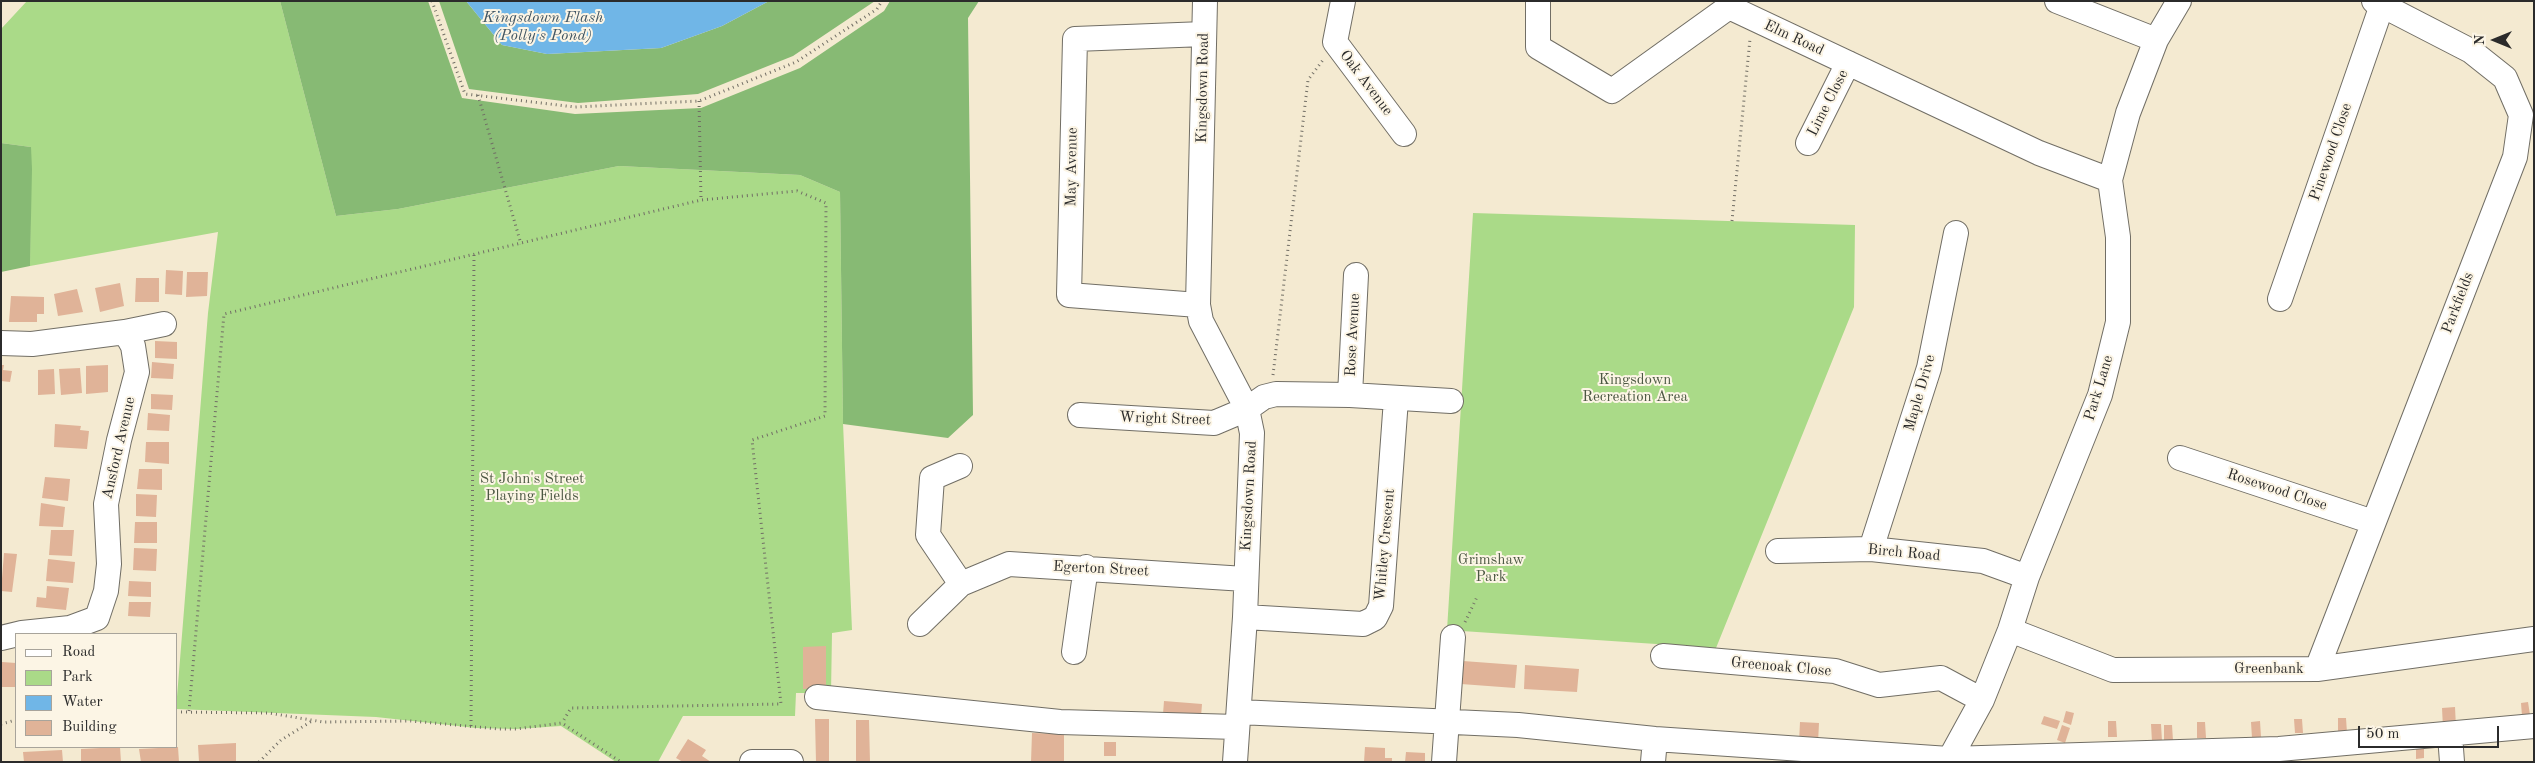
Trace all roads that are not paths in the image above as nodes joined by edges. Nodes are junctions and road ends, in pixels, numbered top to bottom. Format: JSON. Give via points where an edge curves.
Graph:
{"nodes":[{"id":1,"x":1205,"y":1,"type":"edge"},
{"id":2,"x":1343,"y":1,"type":"edge"},
{"id":3,"x":1538,"y":1,"type":"edge"},
{"id":4,"x":2057,"y":1,"type":"edge"},
{"id":5,"x":2179,"y":1,"type":"edge"},
{"id":6,"x":2378,"y":3,"type":"edge"},
{"id":7,"x":1204,"y":34,"type":"junction"},
{"id":8,"x":2156,"y":40,"type":"junction"},
{"id":9,"x":1848,"y":63,"type":"junction"},
{"id":10,"x":1404,"y":134,"type":"dead end"},
{"id":11,"x":1808,"y":144,"type":"dead end"},
{"id":12,"x":2110,"y":180,"type":"junction"},
{"id":13,"x":1956,"y":233,"type":"dead end"},
{"id":14,"x":1356,"y":275,"type":"dead end"},
{"id":15,"x":2280,"y":299,"type":"dead end"},
{"id":16,"x":1198,"y":305,"type":"junction"},
{"id":17,"x":164,"y":324,"type":"dead end"},
{"id":18,"x":124,"y":332,"type":"junction"},
{"id":19,"x":1,"y":343,"type":"edge"},
{"id":20,"x":1350,"y":395,"type":"junction"},
{"id":21,"x":1396,"y":399,"type":"junction"},
{"id":22,"x":1451,"y":401,"type":"dead end"},
{"id":23,"x":1247,"y":408,"type":"junction"},
{"id":24,"x":1080,"y":415,"type":"dead end"},
{"id":25,"x":2180,"y":458,"type":"dead end"},
{"id":26,"x":960,"y":466,"type":"dead end"},
{"id":27,"x":2374,"y":522,"type":"junction"},
{"id":28,"x":1871,"y":549,"type":"junction"},
{"id":29,"x":1778,"y":551,"type":"dead end"},
{"id":30,"x":1086,"y":568,"type":"junction"},
{"id":31,"x":2027,"y":577,"type":"junction"},
{"id":32,"x":1245,"y":579,"type":"junction"},
{"id":33,"x":961,"y":584,"type":"junction"},
{"id":34,"x":1245,"y":617,"type":"junction"},
{"id":35,"x":920,"y":624,"type":"dead end"},
{"id":36,"x":2010,"y":630,"type":"junction"},
{"id":37,"x":18,"y":633,"type":"edge"},
{"id":38,"x":15,"y":634,"type":"edge"},
{"id":39,"x":1453,"y":637,"type":"road end"},
{"id":40,"x":1,"y":638,"type":"edge"},
{"id":41,"x":2534,"y":638,"type":"edge"},
{"id":42,"x":1074,"y":652,"type":"dead end"},
{"id":43,"x":1663,"y":656,"type":"dead end"},
{"id":44,"x":2317,"y":669,"type":"junction"},
{"id":45,"x":817,"y":697,"type":"dead end"},
{"id":46,"x":1982,"y":700,"type":"junction"},
{"id":47,"x":1238,"y":720,"type":"junction"},
{"id":48,"x":1446,"y":723,"type":"junction"},
{"id":49,"x":2534,"y":727,"type":"edge"},
{"id":50,"x":2450,"y":735,"type":"junction"},
{"id":51,"x":1654,"y":750,"type":"edge"},
{"id":52,"x":1809,"y":756,"type":"edge"},
{"id":53,"x":2279,"y":756,"type":"edge"},
{"id":54,"x":1949,"y":761,"type":"edge"},
{"id":55,"x":752,"y":762,"type":"edge"},
{"id":56,"x":791,"y":762,"type":"edge"},
{"id":57,"x":1236,"y":762,"type":"edge"},
{"id":58,"x":1444,"y":762,"type":"edge"},
{"id":59,"x":2452,"y":762,"type":"edge"}],
"edges":[{"from":1,"to":7,"type":"street","name":"Kingsdown Road"},
{"from":2,"to":10,"type":"street","name":"Oak Avenue","via":[[1335,42]]},
{"from":3,"to":9,"type":"street","name":"Elm Road","via":[[1538,47],[1612,90],[1729,7]]},
{"from":4,"to":8,"type":"street"},
{"from":5,"to":8,"type":"street","name":"Park Lane"},
{"from":6,"to":15,"type":"street","name":"Pinewood Close"},
{"from":6,"to":27,"type":"street","name":"Parkfields","via":[[2478,56],[2505,78],[2521,115],[2515,156]]},
{"from":7,"to":16,"type":"street","name":"Kingsdown Road"},
{"from":7,"to":16,"type":"street","name":"May Avenue","via":[[1075,39],[1069,296]]},
{"from":8,"to":12,"type":"street","name":"Park Lane","via":[[2128,113]]},
{"from":9,"to":11,"type":"street","name":"Lime Close"},
{"from":9,"to":12,"type":"street","name":"Elm Road","via":[[2040,153]]},
{"from":12,"to":31,"type":"street","name":"Park Lane","via":[[2118,236],[2118,322],[2100,396]]},
{"from":13,"to":28,"type":"street","name":"Maple Drive","via":[[1929,368]]},
{"from":14,"to":20,"type":"street","name":"Rose Avenue"},
{"from":16,"to":23,"type":"street","name":"Kingsdown Road","via":[[1201,321]]},
{"from":17,"to":18,"type":"street"},
{"from":18,"to":19,"type":"street","via":[[32,344]]},
{"from":18,"to":37,"type":"street","name":"Ansford Avenue","via":[[133,346],[137,372],[106,504],[109,564],[106,591],[97,618],[70,628]]},
{"from":20,"to":21,"type":"street"},
{"from":20,"to":23,"type":"street","via":[[1270,395]]},
{"from":21,"to":22,"type":"street"},
{"from":21,"to":34,"type":"street","name":"Whitley Crescent","via":[[1381,606],[1375,618],[1363,624]]},
{"from":23,"to":24,"type":"street","name":"Wright Street","via":[[1214,423]]},
{"from":23,"to":32,"type":"street","name":"Kingsdown Road","via":[[1252,433]]},
{"from":25,"to":27,"type":"street","name":"Rosewood Close"},
{"from":26,"to":33,"type":"street","via":[[932,478],[928,535]]},
{"from":27,"to":44,"type":"street","name":"Parkfields"},
{"from":28,"to":29,"type":"street","name":"Birch Road"},
{"from":28,"to":31,"type":"street","name":"Birch Road","via":[[1983,560]]},
{"from":30,"to":32,"type":"street","name":"Egerton Street"},
{"from":30,"to":33,"type":"street","name":"Egerton Street","via":[[1009,564]]},
{"from":30,"to":42,"type":"street"},
{"from":31,"to":36,"type":"street","name":"Park Lane"},
{"from":32,"to":34,"type":"street","name":"Kingsdown Road"},
{"from":33,"to":35,"type":"street","name":"Egerton Street"},
{"from":34,"to":47,"type":"street","name":"Kingsdown Road"},
{"from":36,"to":44,"type":"street","name":"Greenbank","via":[[2113,670]]},
{"from":36,"to":46,"type":"street","name":"Park Lane"},
{"from":38,"to":40,"type":"street","name":"Ansford Avenue"},
{"from":39,"to":48,"type":"street"},
{"from":41,"to":44,"type":"street","name":"Greenbank"},
{"from":43,"to":46,"type":"street","name":"Greenoak Close","via":[[1835,671],[1879,685],[1941,678]]},
{"from":45,"to":47,"type":"street","via":[[1060,722]]},
{"from":46,"to":54,"type":"street","name":"Park Lane"},
{"from":47,"to":48,"type":"street"},
{"from":47,"to":57,"type":"street","name":"Kingsdown Road"},
{"from":48,"to":51,"type":"street","via":[[1518,725]]},
{"from":48,"to":58,"type":"street"},
{"from":49,"to":50,"type":"street"},
{"from":50,"to":53,"type":"street"},
{"from":50,"to":59,"type":"street"},
{"from":51,"to":52,"type":"street"},
{"from":52,"to":54,"type":"street"},
{"from":53,"to":54,"type":"street"},
{"from":55,"to":56,"type":"street"}]}
